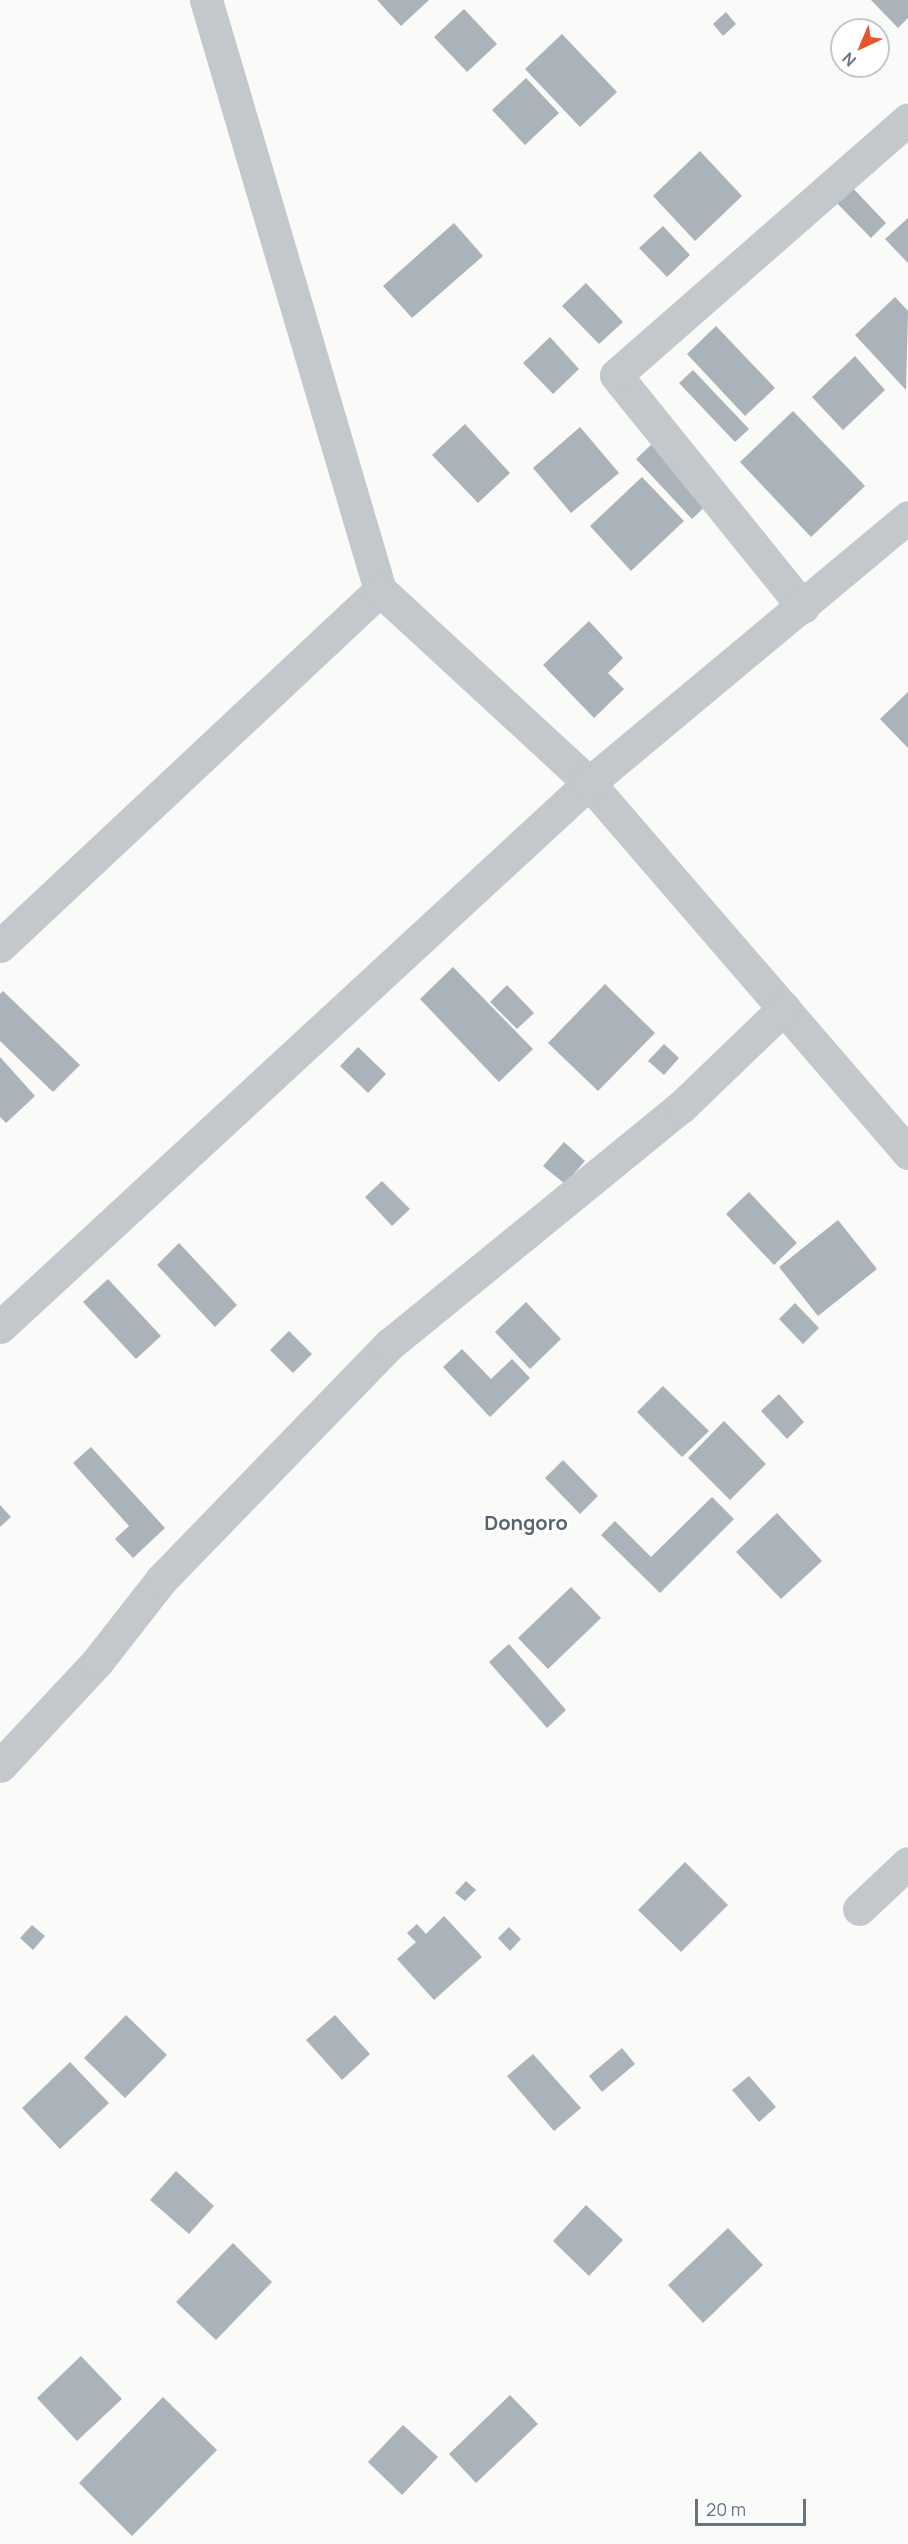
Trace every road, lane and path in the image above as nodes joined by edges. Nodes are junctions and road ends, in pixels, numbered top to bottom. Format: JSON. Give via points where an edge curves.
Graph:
{"nodes":[{"id":1,"x":206,"y":0,"type":"edge"},
{"id":2,"x":908,"y":119,"type":"edge"},
{"id":3,"x":908,"y":517,"type":"edge"},
{"id":4,"x":380,"y":590,"type":"junction"},
{"id":5,"x":803,"y":607,"type":"junction"},
{"id":6,"x":589,"y":783,"type":"junction"},
{"id":7,"x":0,"y":946,"type":"edge"},
{"id":8,"x":784,"y":1008,"type":"junction"},
{"id":9,"x":907,"y":1151,"type":"edge"},
{"id":10,"x":0,"y":1327,"type":"edge"},
{"id":11,"x":0,"y":1766,"type":"edge"},
{"id":12,"x":908,"y":1863,"type":"edge"},
{"id":13,"x":859,"y":1909,"type":"dead end"}],
"edges":[{"from":1,"to":4,"type":"street"},
{"from":2,"to":5,"type":"street","via":[[616,375]]},
{"from":3,"to":5,"type":"street"},
{"from":4,"to":6,"type":"street"},
{"from":4,"to":7,"type":"street"},
{"from":5,"to":6,"type":"street"},
{"from":6,"to":8,"type":"street"},
{"from":6,"to":10,"type":"street"},
{"from":8,"to":9,"type":"street"},
{"from":8,"to":11,"type":"street","via":[[681,1107],[390,1344],[161,1581],[97,1662]]},
{"from":12,"to":13,"type":"street"}]}
